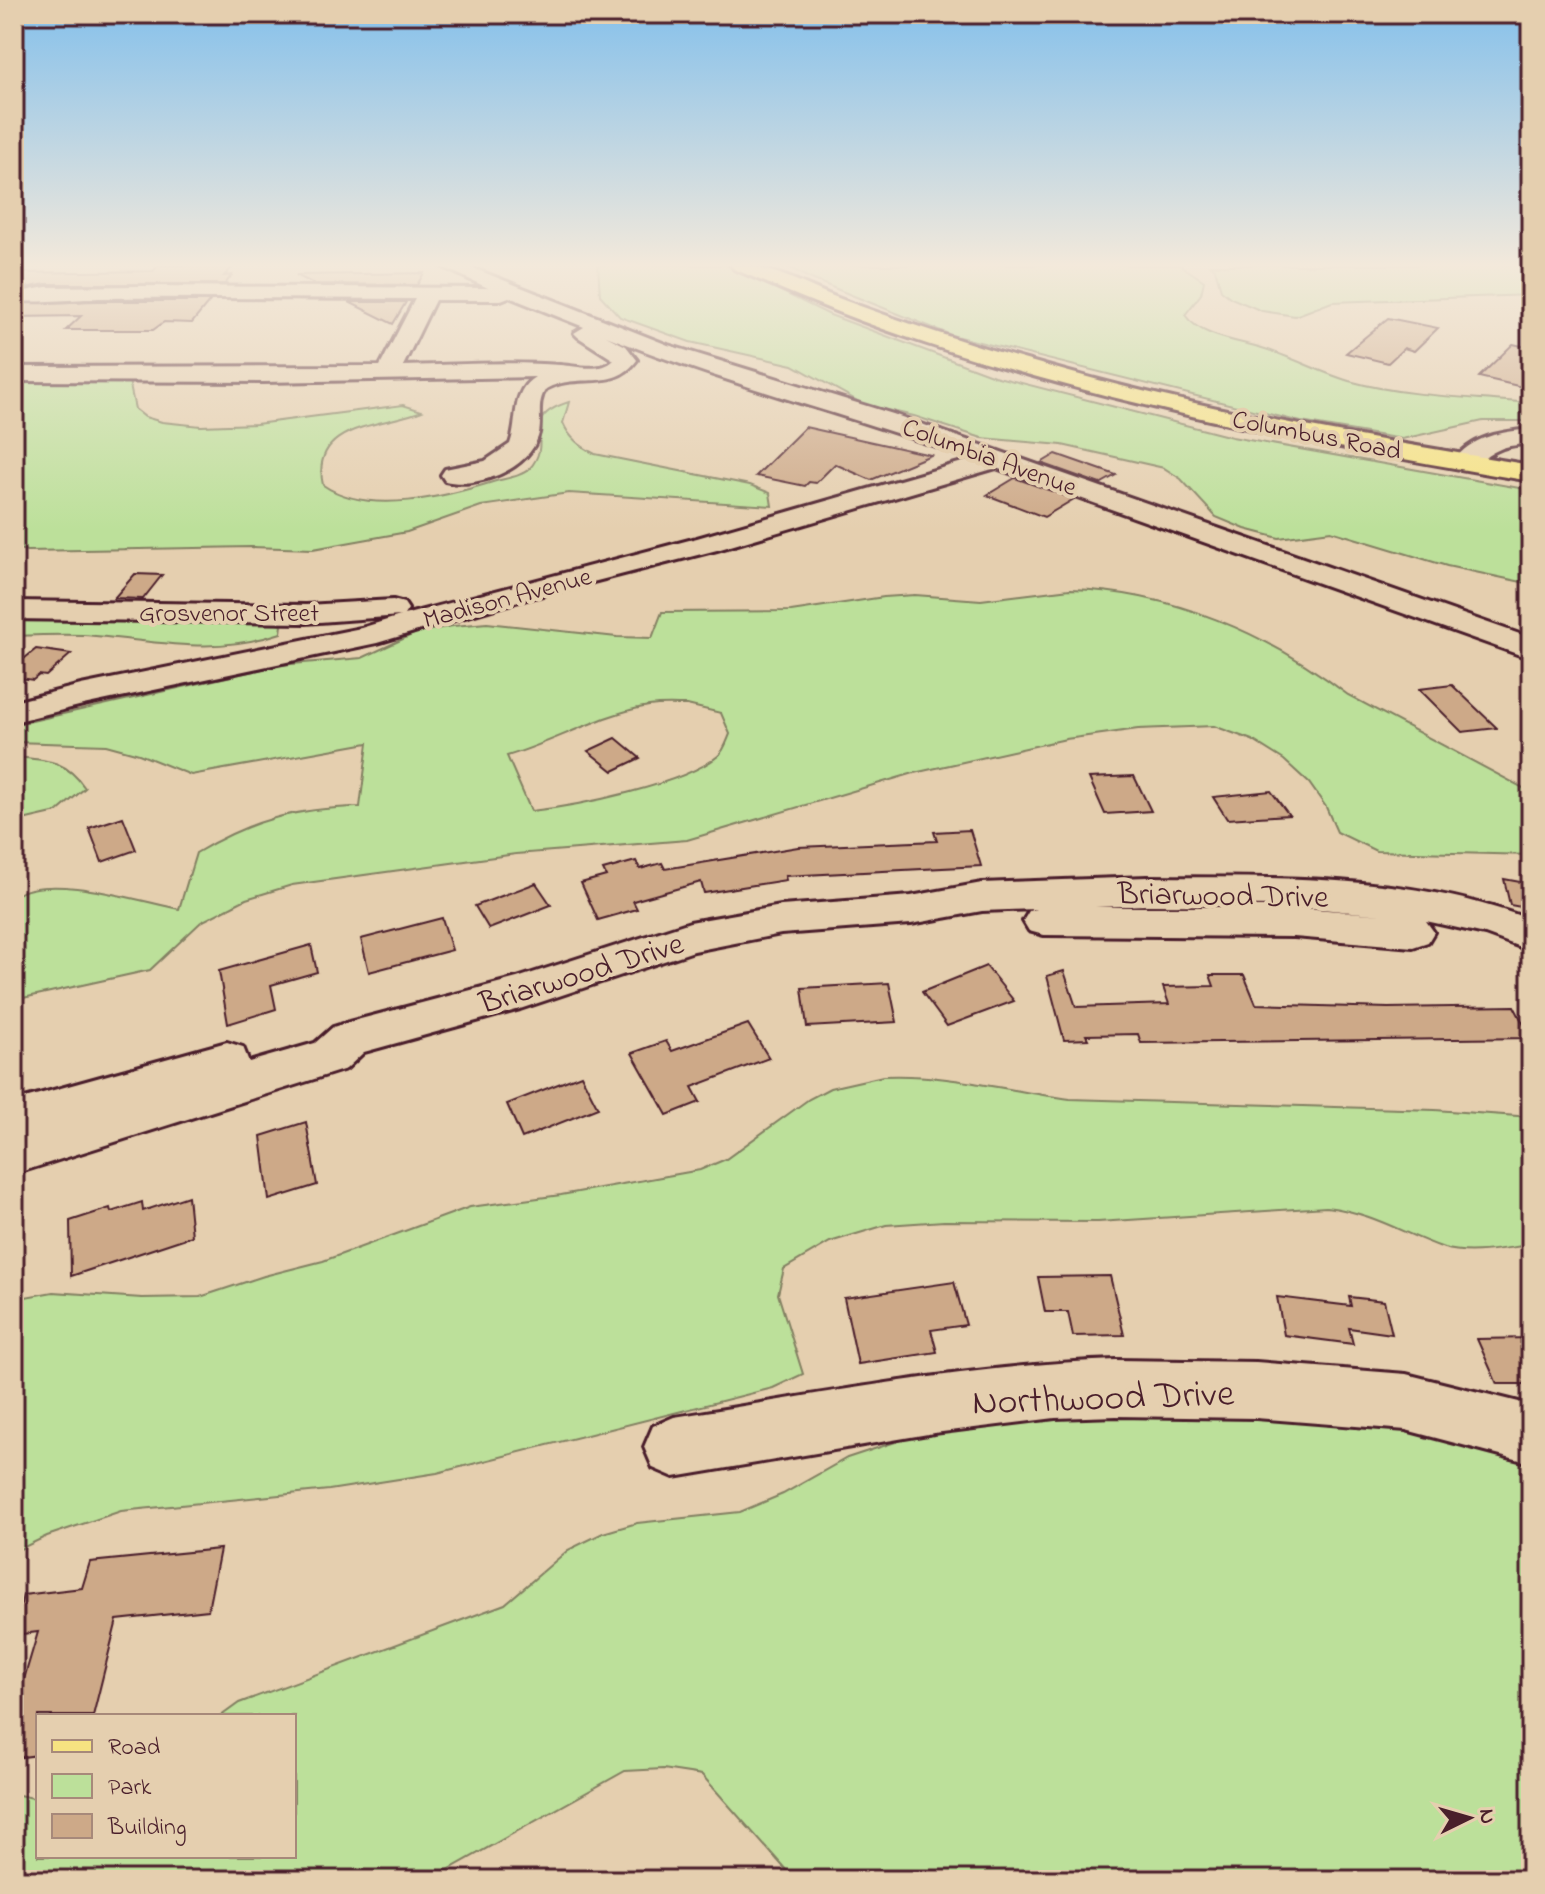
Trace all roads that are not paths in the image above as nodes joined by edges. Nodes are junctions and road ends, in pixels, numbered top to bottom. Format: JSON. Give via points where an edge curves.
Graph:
{"nodes":[{"id":1,"x":398,"y":353,"type":"edge"},
{"id":2,"x":620,"y":353,"type":"edge"},
{"id":3,"x":671,"y":353,"type":"edge"},
{"id":4,"x":984,"y":353,"type":"edge"},
{"id":5,"x":575,"y":372,"type":"junction"},
{"id":6,"x":388,"y":373,"type":"junction"},
{"id":7,"x":14,"y":374,"type":"edge"},
{"id":8,"x":1531,"y":436,"type":"edge"},
{"id":9,"x":995,"y":458,"type":"junction"},
{"id":10,"x":1466,"y":462,"type":"junction"},
{"id":11,"x":1531,"y":473,"type":"edge"},
{"id":12,"x":454,"y":475,"type":"dead end"},
{"id":13,"x":1381,"y":596,"type":"junction"},
{"id":14,"x":14,"y":610,"type":"edge"},
{"id":15,"x":442,"y":614,"type":"junction"},
{"id":16,"x":1531,"y":626,"type":"edge"},
{"id":17,"x":1531,"y":649,"type":"edge"},
{"id":18,"x":14,"y":712,"type":"edge"},
{"id":19,"x":911,"y":910,"type":"junction"},
{"id":20,"x":1531,"y":936,"type":"edge"},
{"id":21,"x":1531,"y":946,"type":"edge"},
{"id":22,"x":349,"y":1039,"type":"junction"},
{"id":23,"x":14,"y":1121,"type":"edge"},
{"id":24,"x":14,"y":1153,"type":"edge"},
{"id":25,"x":1531,"y":1434,"type":"edge"},
{"id":26,"x":674,"y":1447,"type":"dead end"}],
"edges":[{"from":1,"to":6,"type":"street"},
{"from":2,"to":5,"type":"street","via":[[626,360],[610,372]]},
{"from":3,"to":9,"type":"street","name":"Columbia Avenue"},
{"from":4,"to":10,"type":"main road","name":"Columbus Road","via":[[1230,416]]},
{"from":5,"to":6,"type":"street"},
{"from":5,"to":12,"type":"street","via":[[534,388],[528,400],[528,434],[510,458],[482,471]]},
{"from":6,"to":7,"type":"street"},
{"from":8,"to":10,"type":"street","via":[[1494,443]]},
{"from":9,"to":13,"type":"street","name":"Columbia Avenue"},
{"from":9,"to":15,"type":"street","name":"Madison Avenue","via":[[707,544]]},
{"from":10,"to":11,"type":"main road","name":"Columbus Road"},
{"from":13,"to":16,"type":"street","via":[[1425,600]]},
{"from":13,"to":17,"type":"street","name":"Columbia Avenue"},
{"from":14,"to":15,"type":"street","name":"Grosvenor Street","via":[[306,614],[426,607]]},
{"from":15,"to":18,"type":"street","name":"Madison Avenue","via":[[366,636]]},
{"from":19,"to":20,"type":"street","name":"Briarwood Drive","via":[[982,897],[1292,892],[1447,910]]},
{"from":19,"to":21,"type":"street","name":"Briarwood Drive","via":[[981,919],[1294,922]]},
{"from":19,"to":22,"type":"street","name":"Briarwood Drive","via":[[781,920],[690,937],[520,993]]},
{"from":22,"to":23,"type":"street","name":"Briarwood Drive","via":[[311,1038]]},
{"from":22,"to":24,"type":"street","name":"Briarwood Drive","via":[[330,1056]]},
{"from":25,"to":26,"type":"street","name":"Northwood Drive","via":[[1406,1402],[1256,1390],[1116,1388],[947,1403]]}]}
